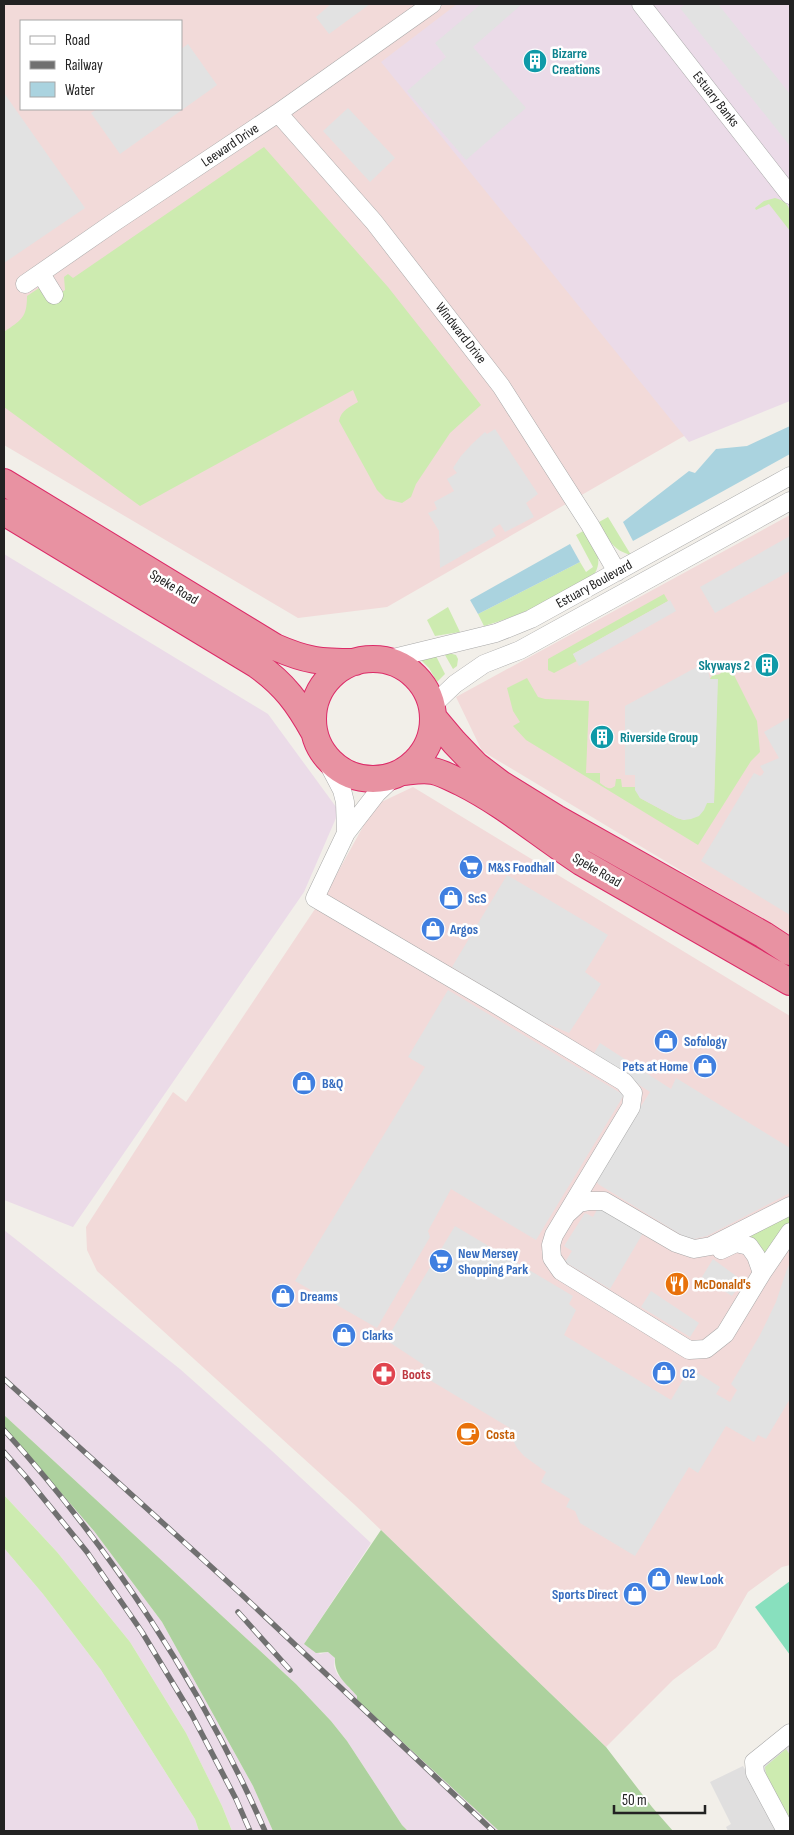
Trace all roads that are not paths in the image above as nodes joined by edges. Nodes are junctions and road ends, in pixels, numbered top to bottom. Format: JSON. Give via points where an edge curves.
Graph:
{"nodes":[{"id":1,"x":432,"y":4,"type":"edge"},
{"id":2,"x":640,"y":4,"type":"edge"},
{"id":3,"x":278,"y":113,"type":"junction"},
{"id":4,"x":790,"y":195,"type":"edge"},
{"id":5,"x":41,"y":274,"type":"junction"},
{"id":6,"x":26,"y":284,"type":"dead end"},
{"id":7,"x":54,"y":295,"type":"dead end"},
{"id":8,"x":790,"y":476,"type":"edge"},
{"id":9,"x":4,"y":482,"type":"edge"},
{"id":10,"x":790,"y":501,"type":"edge"},
{"id":11,"x":4,"y":512,"type":"edge"},
{"id":12,"x":617,"y":572,"type":"junction"},
{"id":13,"x":385,"y":660,"type":"junction"},
{"id":14,"x":355,"y":662,"type":"junction"},
{"id":15,"x":433,"y":712,"type":"junction"},
{"id":16,"x":318,"y":742,"type":"junction"},
{"id":17,"x":399,"y":774,"type":"junction"},
{"id":18,"x":346,"y":833,"type":"junction"},
{"id":19,"x":790,"y":952,"type":"edge"},
{"id":20,"x":790,"y":982,"type":"edge"},
{"id":21,"x":588,"y":1177,"type":"junction"},
{"id":22,"x":604,"y":1201,"type":"junction"},
{"id":23,"x":790,"y":1206,"type":"edge"},
{"id":24,"x":566,"y":1215,"type":"junction"},
{"id":25,"x":790,"y":1232,"type":"edge"},
{"id":26,"x":711,"y":1246,"type":"junction"},
{"id":27,"x":762,"y":1273,"type":"junction"},
{"id":28,"x":790,"y":1733,"type":"edge"},
{"id":29,"x":786,"y":1831,"type":"edge"}],
"edges":[{"from":1,"to":3,"type":"street","name":"Leeward Drive"},
{"from":2,"to":4,"type":"street","name":"Estuary Banks"},
{"from":3,"to":5,"type":"street","name":"Leeward Drive"},
{"from":3,"to":12,"type":"street","name":"Windward Drive","via":[[374,222],[502,386]]},
{"from":5,"to":6,"type":"street","name":"Leeward Drive"},
{"from":5,"to":7,"type":"street"},
{"from":8,"to":12,"type":"street","name":"Estuary Boulevard"},
{"from":9,"to":14,"type":"highway","name":"Speke Road","via":[[275,646],[307,660]]},
{"from":10,"to":15,"type":"street","name":"Estuary Boulevard","via":[[520,650],[484,664],[455,684]]},
{"from":11,"to":16,"type":"highway","name":"Speke Road","via":[[269,673],[299,705]]},
{"from":12,"to":13,"type":"street","name":"Estuary Boulevard","via":[[531,619],[496,634]]},
{"from":13,"to":14,"type":"highway"},
{"from":13,"to":15,"type":"highway","via":[[415,676],[426,690]]},
{"from":14,"to":16,"type":"highway","via":[[339,670],[317,697],[313,714]]},
{"from":15,"to":17,"type":"highway","via":[[432,733],[426,749],[416,762]]},
{"from":15,"to":19,"type":"highway","name":"Speke Road","via":[[454,742],[501,784]]},
{"from":16,"to":17,"type":"highway","via":[[336,767],[354,777],[375,780]]},
{"from":16,"to":18,"type":"street","via":[[342,790]]},
{"from":17,"to":18,"type":"street","via":[[377,793]]},
{"from":17,"to":20,"type":"highway","name":"Speke Road","via":[[435,771],[473,789],[581,862]]},
{"from":18,"to":21,"type":"street","via":[[315,898],[617,1077],[633,1093],[631,1107]]},
{"from":21,"to":22,"type":"street"},
{"from":21,"to":24,"type":"street"},
{"from":22,"to":24,"type":"street","via":[[579,1203]]},
{"from":22,"to":26,"type":"street","via":[[676,1243],[694,1249]]},
{"from":23,"to":26,"type":"street"},
{"from":24,"to":27,"type":"street","via":[[551,1245],[552,1258],[561,1270],[688,1350],[706,1349],[725,1334]]},
{"from":25,"to":27,"type":"street"},
{"from":26,"to":27,"type":"street","via":[[720,1250],[736,1243],[750,1246]]},
{"from":28,"to":29,"type":"street","via":[[754,1762],[755,1773]]}]}
